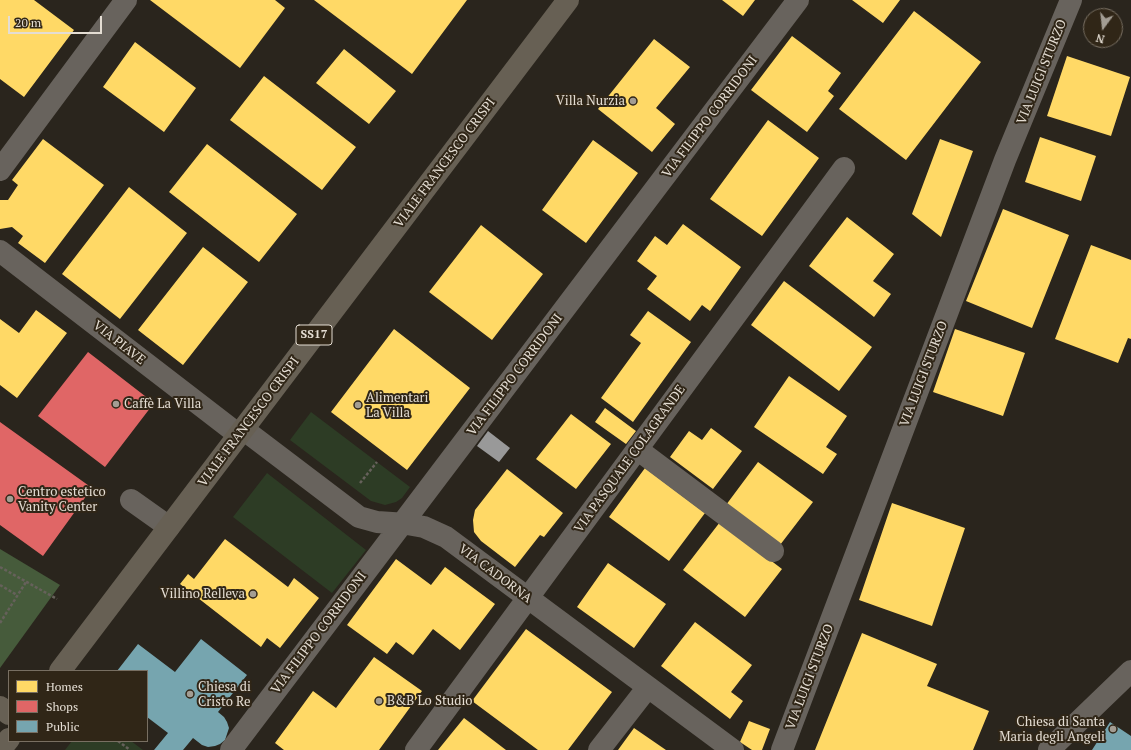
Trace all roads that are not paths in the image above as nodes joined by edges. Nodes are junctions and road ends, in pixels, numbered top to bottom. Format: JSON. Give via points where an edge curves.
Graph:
{"nodes":[{"id":1,"x":126,"y":0,"type":"edge"},
{"id":2,"x":568,"y":0,"type":"edge"},
{"id":3,"x":798,"y":0,"type":"edge"},
{"id":4,"x":1071,"y":0,"type":"edge"},
{"id":5,"x":844,"y":168,"type":"dead end"},
{"id":6,"x":0,"y":170,"type":"edge"},
{"id":7,"x":0,"y":251,"type":"edge"},
{"id":8,"x":241,"y":432,"type":"junction"},
{"id":9,"x":637,"y":449,"type":"junction"},
{"id":10,"x":132,"y":500,"type":"dead end"},
{"id":11,"x":402,"y":524,"type":"junction"},
{"id":12,"x":169,"y":527,"type":"junction"},
{"id":13,"x":773,"y":551,"type":"dead end"},
{"id":14,"x":528,"y":598,"type":"junction"},
{"id":15,"x":61,"y":670,"type":"edge"},
{"id":16,"x":1131,"y":671,"type":"edge"},
{"id":17,"x":648,"y":687,"type":"junction"},
{"id":18,"x":8,"y":740,"type":"edge"},
{"id":19,"x":0,"y":750,"type":"edge"},
{"id":20,"x":231,"y":750,"type":"edge"},
{"id":21,"x":416,"y":750,"type":"edge"},
{"id":22,"x":599,"y":750,"type":"edge"},
{"id":23,"x":733,"y":750,"type":"edge"},
{"id":24,"x":782,"y":750,"type":"edge"},
{"id":25,"x":1049,"y":750,"type":"edge"}],
"edges":[{"from":1,"to":6,"type":"street"},
{"from":2,"to":8,"type":"main road","name":"VIALE FRANCESCO CRISPI","number":"SS17"},
{"from":3,"to":11,"type":"street","name":"VIA FILIPPO CORRIDONI"},
{"from":4,"to":24,"type":"street","name":"VIA LUIGI STURZO","via":[[1005,160]]},
{"from":5,"to":9,"type":"street","name":"VIA PASQUALE COLAGRANDE"},
{"from":7,"to":8,"type":"street","name":"VIA PIAVE","via":[[202,407]]},
{"from":8,"to":11,"type":"street","name":"VIA CADORNA","via":[[354,514],[371,521]]},
{"from":8,"to":12,"type":"main road","name":"VIALE FRANCESCO CRISPI","number":"SS17"},
{"from":9,"to":13,"type":"street"},
{"from":9,"to":14,"type":"street","name":"VIA PASQUALE COLAGRANDE"},
{"from":10,"to":12,"type":"street"},
{"from":11,"to":14,"type":"street","name":"VIA CADORNA","via":[[424,527],[439,534]]},
{"from":11,"to":20,"type":"street","name":"VIA FILIPPO CORRIDONI"},
{"from":12,"to":15,"type":"main road","name":"VIALE FRANCESCO CRISPI","number":"SS17"},
{"from":14,"to":17,"type":"street","name":"VIA CADORNA"},
{"from":14,"to":21,"type":"street","name":"VIA PASQUALE COLAGRANDE"},
{"from":16,"to":25,"type":"street"},
{"from":17,"to":22,"type":"street"},
{"from":17,"to":23,"type":"street","name":"VIA CADORNA"},
{"from":18,"to":19,"type":"main road"}]}
